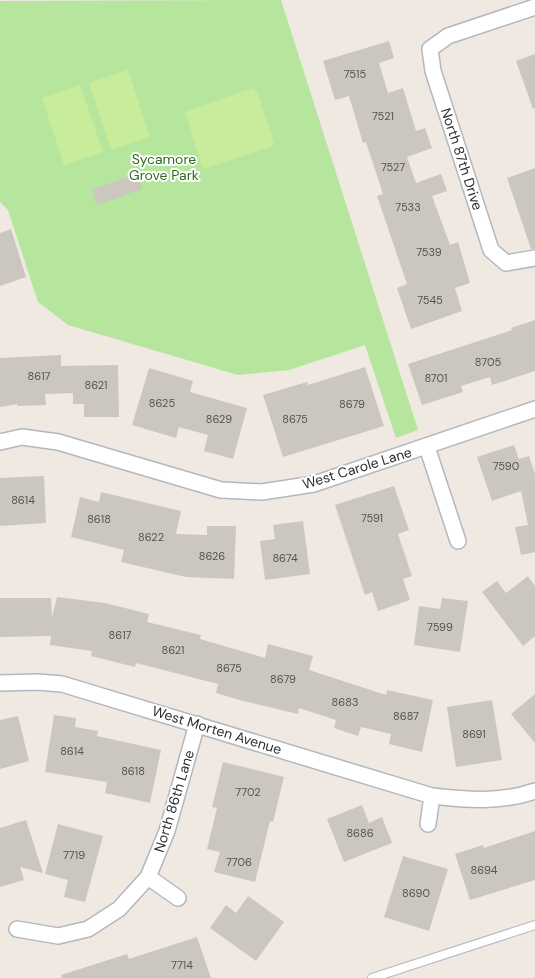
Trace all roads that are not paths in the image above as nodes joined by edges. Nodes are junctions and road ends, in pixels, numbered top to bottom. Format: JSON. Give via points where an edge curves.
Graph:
{"nodes":[{"id":1,"x":535,"y":7,"type":"edge"},
{"id":2,"x":535,"y":258,"type":"edge"},
{"id":3,"x":535,"y":409,"type":"edge"},
{"id":4,"x":0,"y":442,"type":"edge"},
{"id":5,"x":427,"y":446,"type":"junction"},
{"id":6,"x":458,"y":541,"type":"dead end"},
{"id":7,"x":0,"y":683,"type":"edge"},
{"id":8,"x":197,"y":724,"type":"junction"},
{"id":9,"x":535,"y":791,"type":"edge"},
{"id":10,"x":432,"y":796,"type":"junction"},
{"id":11,"x":428,"y":824,"type":"dead end"},
{"id":12,"x":148,"y":877,"type":"junction"},
{"id":13,"x":178,"y":898,"type":"dead end"},
{"id":14,"x":535,"y":925,"type":"edge"},
{"id":15,"x":16,"y":929,"type":"dead end"},
{"id":16,"x":372,"y":978,"type":"edge"}],
"edges":[{"from":1,"to":2,"type":"street","name":"North 87th Drive","via":[[448,36],[430,49],[434,71],[491,250],[506,263]]},
{"from":3,"to":5,"type":"street","name":"West Carole Lane"},
{"from":4,"to":5,"type":"street","name":"West Carole Lane","via":[[22,437],[58,442],[221,490],[262,492],[314,484]]},
{"from":5,"to":6,"type":"street"},
{"from":7,"to":8,"type":"street","name":"West Morten Avenue","via":[[62,684]]},
{"from":8,"to":10,"type":"street","name":"West Morten Avenue"},
{"from":8,"to":12,"type":"street","name":"North 86th Lane","via":[[167,832]]},
{"from":9,"to":10,"type":"street","name":"West Morten Avenue","via":[[495,800]]},
{"from":10,"to":11,"type":"street"},
{"from":12,"to":13,"type":"street"},
{"from":12,"to":15,"type":"street","name":"North 86th Lane","via":[[119,909],[88,929],[58,936]]},
{"from":14,"to":16,"type":"lane"}]}
